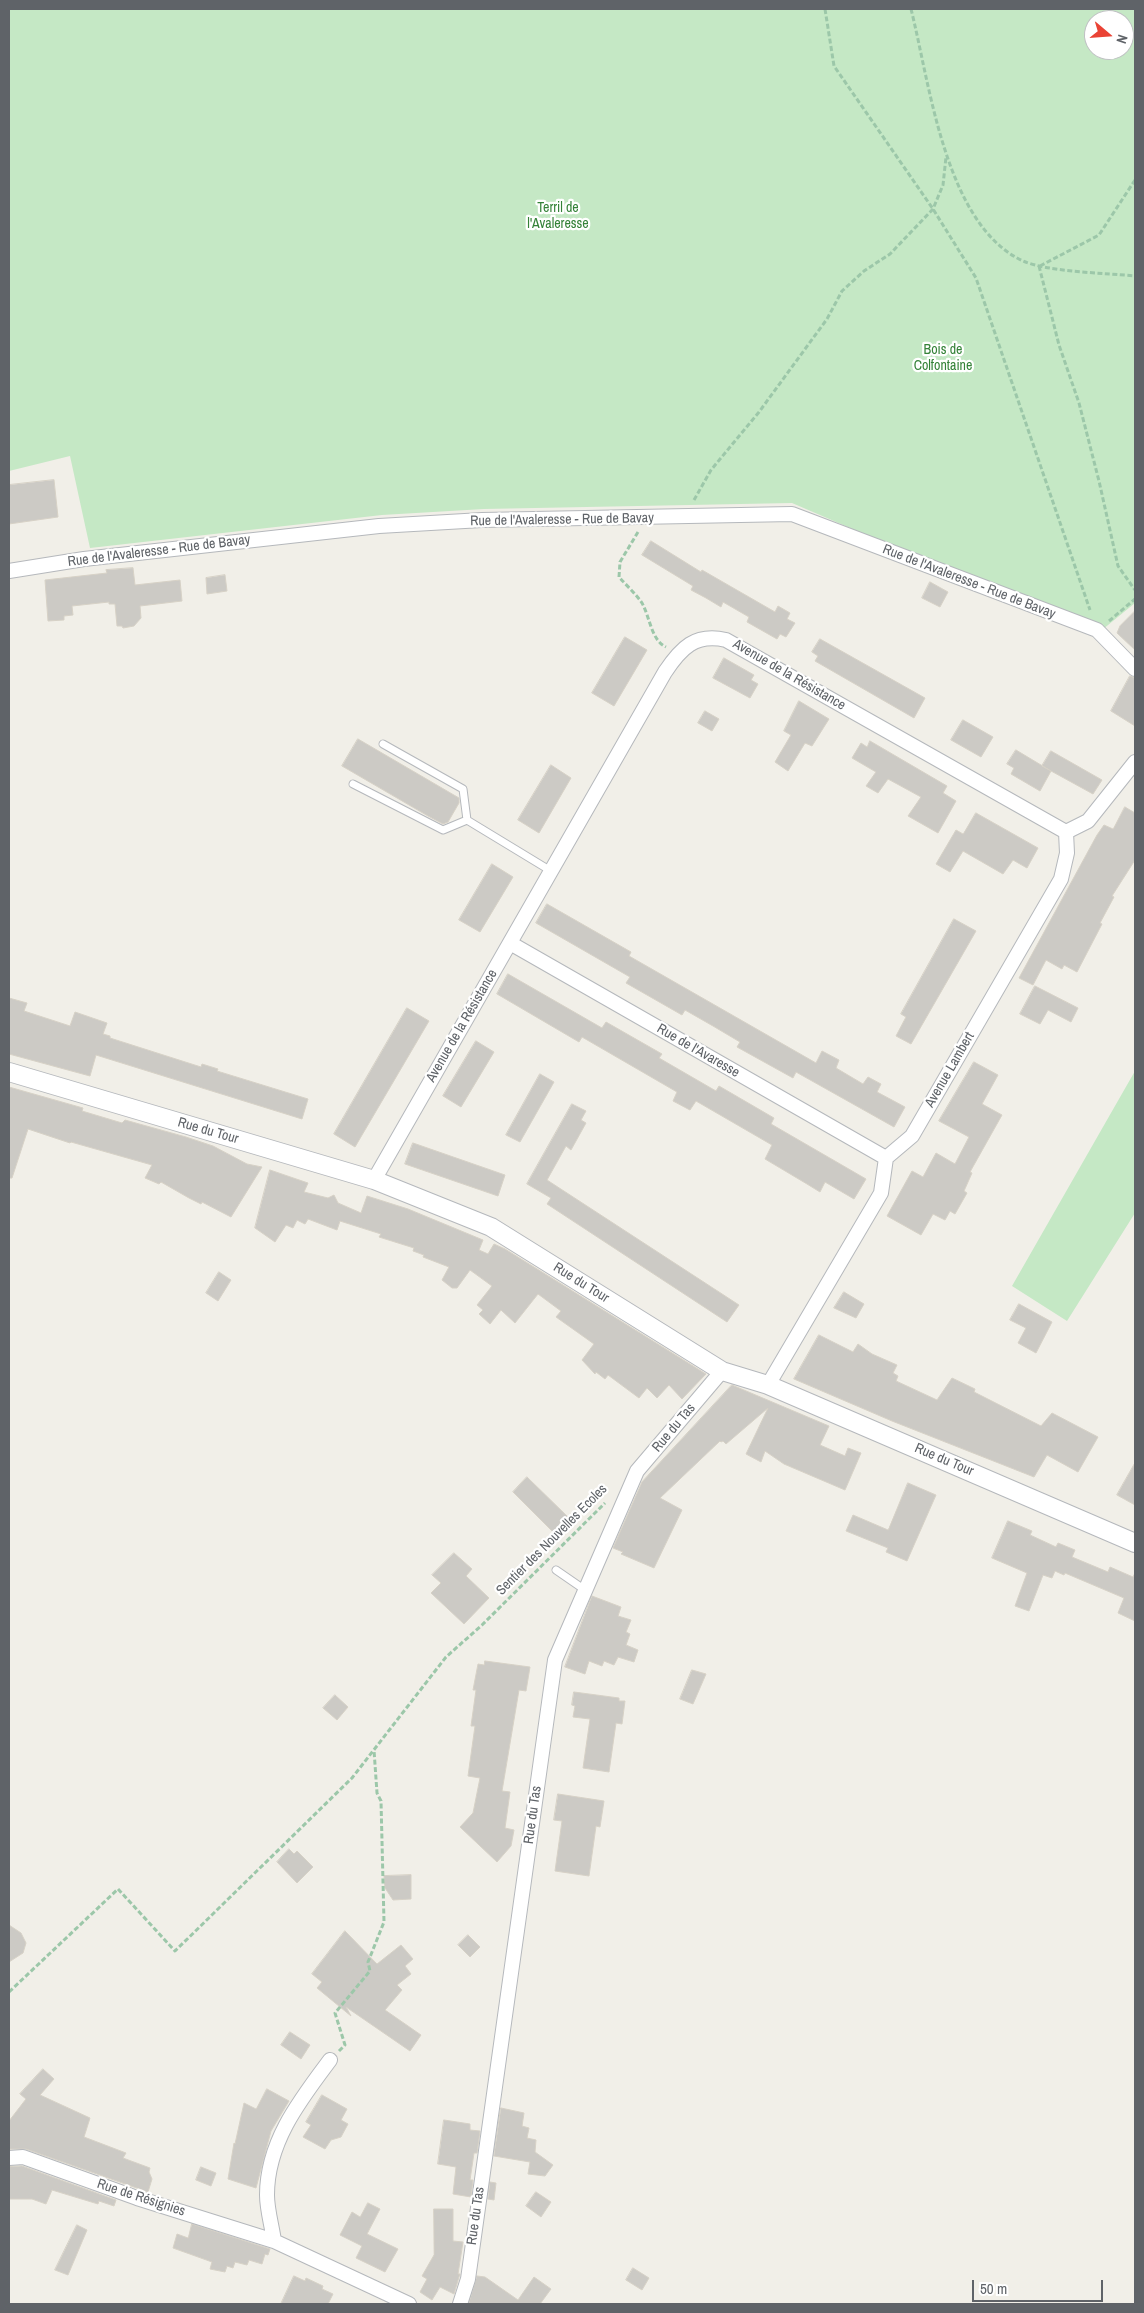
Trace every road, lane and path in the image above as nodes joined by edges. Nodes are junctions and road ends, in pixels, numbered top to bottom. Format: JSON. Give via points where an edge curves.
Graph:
{"nodes":[{"id":1,"x":825,"y":9,"type":"edge"},
{"id":2,"x":911,"y":9,"type":"edge"},
{"id":3,"x":946,"y":157,"type":"junction"},
{"id":4,"x":1135,"y":180,"type":"edge"},
{"id":5,"x":933,"y":209,"type":"junction"},
{"id":6,"x":1039,"y":266,"type":"junction"},
{"id":7,"x":1135,"y":276,"type":"edge"},
{"id":8,"x":644,"y":518,"type":"junction"},
{"id":9,"x":679,"y":518,"type":"junction"},
{"id":10,"x":9,"y":571,"type":"edge"},
{"id":11,"x":1135,"y":590,"type":"edge"},
{"id":12,"x":1135,"y":599,"type":"edge"},
{"id":13,"x":1097,"y":630,"type":"junction"},
{"id":14,"x":678,"y":653,"type":"junction"},
{"id":15,"x":1135,"y":669,"type":"edge"},
{"id":16,"x":383,"y":744,"type":"dead end"},
{"id":17,"x":1135,"y":762,"type":"edge"},
{"id":18,"x":353,"y":784,"type":"dead end"},
{"id":19,"x":467,"y":820,"type":"junction"},
{"id":20,"x":1066,"y":832,"type":"junction"},
{"id":21,"x":551,"y":871,"type":"junction"},
{"id":22,"x":510,"y":943,"type":"junction"},
{"id":23,"x":9,"y":1072,"type":"edge"},
{"id":24,"x":886,"y":1158,"type":"junction"},
{"id":25,"x":374,"y":1180,"type":"junction"},
{"id":26,"x":722,"y":1371,"type":"junction"},
{"id":27,"x":768,"y":1385,"type":"junction"},
{"id":28,"x":609,"y":1499,"type":"dead end"},
{"id":29,"x":1135,"y":1543,"type":"edge"},
{"id":30,"x":556,"y":1570,"type":"dead end"},
{"id":31,"x":585,"y":1590,"type":"junction"},
{"id":32,"x":374,"y":1750,"type":"junction"},
{"id":33,"x":9,"y":1992,"type":"edge"},
{"id":34,"x":330,"y":2060,"type":"joint"},
{"id":35,"x":9,"y":2158,"type":"edge"},
{"id":36,"x":274,"y":2241,"type":"junction"},
{"id":37,"x":409,"y":2304,"type":"edge"},
{"id":38,"x":460,"y":2304,"type":"edge"}],
"edges":[{"from":1,"to":5,"type":"path","via":[[834,66]]},
{"from":2,"to":3,"type":"path"},
{"from":3,"to":5,"type":"path","via":[[943,185]]},
{"from":3,"to":6,"type":"path","via":[[976,219],[989,235],[1022,260]]},
{"from":4,"to":6,"type":"path","via":[[1100,235]]},
{"from":5,"to":9,"type":"path","via":[[890,254],[842,291],[827,319],[759,412],[711,470],[694,502]]},
{"from":5,"to":13,"type":"path","via":[[976,278]]},
{"from":6,"to":7,"type":"path"},
{"from":6,"to":11,"type":"path","via":[[1059,345],[1079,403],[1118,566]]},
{"from":8,"to":9,"type":"street","name":"Rue de l'Avaleresse - Rue de Bavay"},
{"from":8,"to":10,"type":"street","name":"Rue de l'Avaleresse - Rue de Bavay","via":[[482,520],[379,526]]},
{"from":8,"to":14,"type":"path","via":[[620,562],[619,577],[642,603],[661,645]]},
{"from":9,"to":13,"type":"street","name":"Rue de l'Avaleresse - Rue de Bavay","via":[[792,514]]},
{"from":12,"to":13,"type":"path"},
{"from":13,"to":15,"type":"street"},
{"from":14,"to":20,"type":"street","name":"Avenue de la Résistance","via":[[695,641],[711,636],[726,640]]},
{"from":14,"to":21,"type":"street","name":"Avenue de la Résistance"},
{"from":16,"to":19,"type":"lane","via":[[463,789]]},
{"from":17,"to":20,"type":"street","via":[[1088,821]]},
{"from":18,"to":19,"type":"lane","via":[[443,830]]},
{"from":19,"to":21,"type":"lane"},
{"from":20,"to":24,"type":"street","name":"Avenue Lambert","via":[[1067,853],[1061,879],[912,1136]]},
{"from":21,"to":22,"type":"street","name":"Avenue de la Résistance"},
{"from":22,"to":24,"type":"street","name":"Rue de l'Avaresse"},
{"from":22,"to":25,"type":"street","name":"Avenue de la Résistance"},
{"from":23,"to":25,"type":"street","name":"Rue du Tour"},
{"from":24,"to":27,"type":"street","via":[[881,1193]]},
{"from":25,"to":26,"type":"street","name":"Rue du Tour","via":[[491,1227]]},
{"from":26,"to":27,"type":"street","name":"Rue du Tour"},
{"from":26,"to":31,"type":"street","name":"Rue du Tas","via":[[637,1471]]},
{"from":27,"to":29,"type":"street","name":"Rue du Tour"},
{"from":28,"to":32,"type":"path","name":"Sentier des Nouvelles Ecoles","via":[[446,1658]]},
{"from":30,"to":31,"type":"lane"},
{"from":31,"to":38,"type":"street","name":"Rue du Tas","via":[[555,1660],[468,2279]]},
{"from":32,"to":33,"type":"path","name":"Sentier des Nouvelles Ecoles","via":[[352,1778],[175,1951],[118,1889]]},
{"from":32,"to":34,"type":"path","via":[[377,1793],[381,1801],[384,1922],[368,1962],[370,1971],[335,2013],[345,2045]]},
{"from":34,"to":36,"type":"street","via":[[294,2109],[279,2139],[267,2195]]},
{"from":35,"to":36,"type":"street","name":"Rue de Résignies","via":[[23,2157],[137,2198]]},
{"from":36,"to":37,"type":"street","name":"Rue de Résignies"}]}
